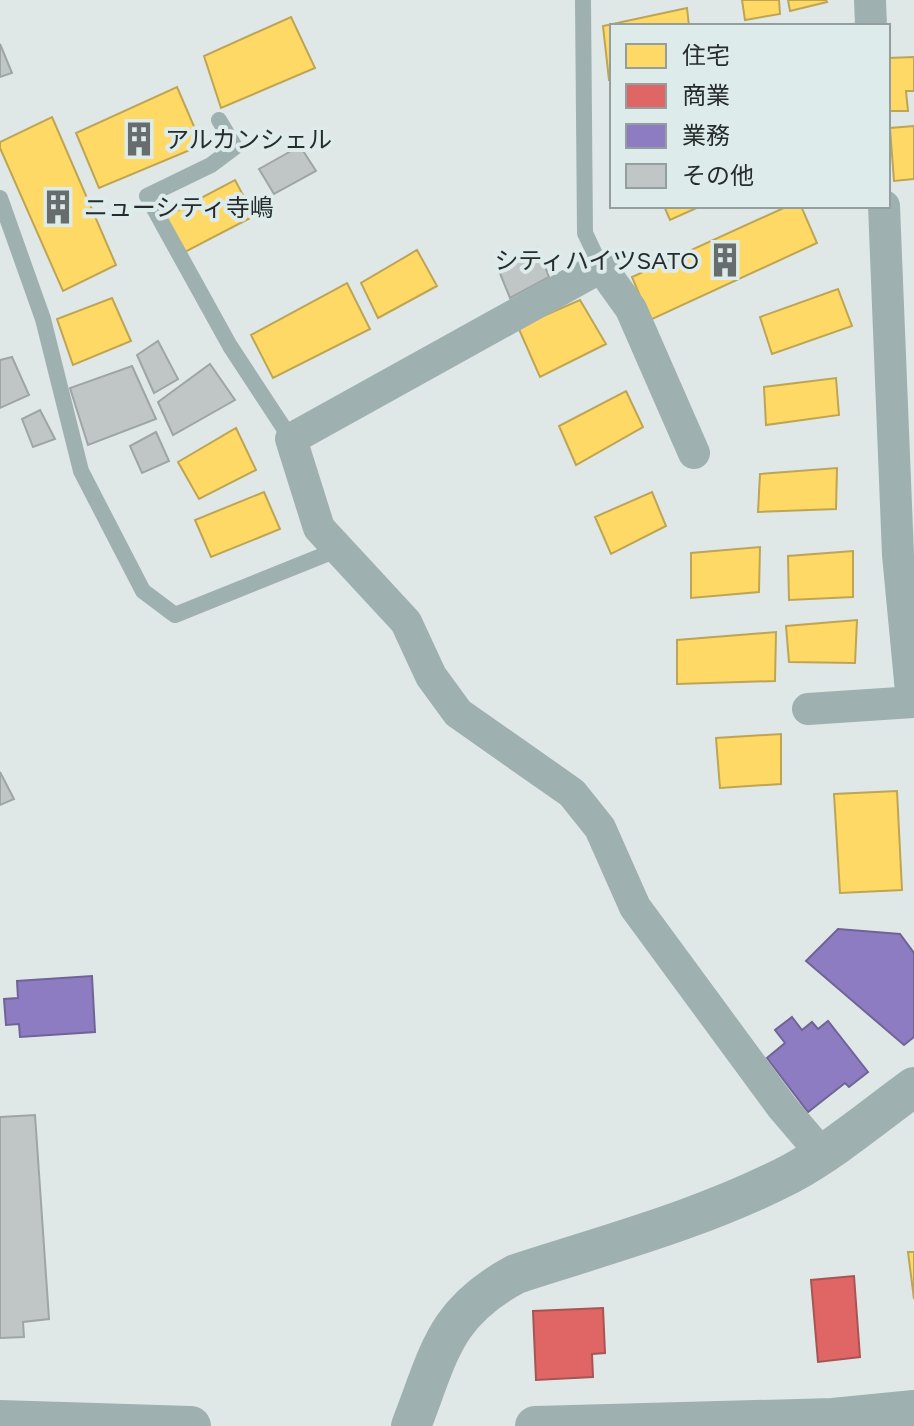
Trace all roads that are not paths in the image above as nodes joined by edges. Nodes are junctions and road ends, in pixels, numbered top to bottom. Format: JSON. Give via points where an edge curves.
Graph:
{"nodes":[{"id":1,"x":583,"y":0,"type":"edge"},
{"id":2,"x":870,"y":0,"type":"edge"},
{"id":3,"x":871,"y":24,"type":"edge"},
{"id":4,"x":219,"y":120,"type":"dead end"},
{"id":5,"x":0,"y":198,"type":"edge"},
{"id":6,"x":884,"y":208,"type":"edge"},
{"id":7,"x":601,"y":267,"type":"junction"},
{"id":8,"x":291,"y":439,"type":"junction"},
{"id":9,"x":694,"y":453,"type":"dead end"},
{"id":10,"x":339,"y":549,"type":"junction"},
{"id":11,"x":913,"y":702,"type":"edge"},
{"id":12,"x":808,"y":709,"type":"dead end"},
{"id":13,"x":914,"y":1087,"type":"edge"},
{"id":14,"x":822,"y":1154,"type":"junction"},
{"id":15,"x":914,"y":1410,"type":"edge"},
{"id":16,"x":0,"y":1420,"type":"edge"},
{"id":17,"x":191,"y":1426,"type":"edge"},
{"id":18,"x":411,"y":1426,"type":"edge"},
{"id":19,"x":535,"y":1426,"type":"edge"}],
"edges":[{"from":1,"to":7,"type":"lane","via":[[585,233]]},
{"from":2,"to":3,"type":"street"},
{"from":4,"to":8,"type":"lane","via":[[235,147],[211,165],[147,196],[230,346]]},
{"from":5,"to":10,"type":"lane","via":[[43,319],[81,471],[143,591],[175,615]]},
{"from":6,"to":11,"type":"street","via":[[898,555]]},
{"from":7,"to":8,"type":"street"},
{"from":7,"to":9,"type":"street","via":[[631,309]]},
{"from":8,"to":10,"type":"street","via":[[319,528]]},
{"from":10,"to":14,"type":"street","via":[[406,622],[431,676],[458,713],[572,793],[591,816],[635,907]]},
{"from":11,"to":12,"type":"street"},
{"from":13,"to":14,"type":"street"},
{"from":14,"to":18,"type":"street","via":[[727,1203],[494,1286],[455,1320]]},
{"from":15,"to":19,"type":"street","via":[[833,1418]]},
{"from":16,"to":17,"type":"street"}]}
